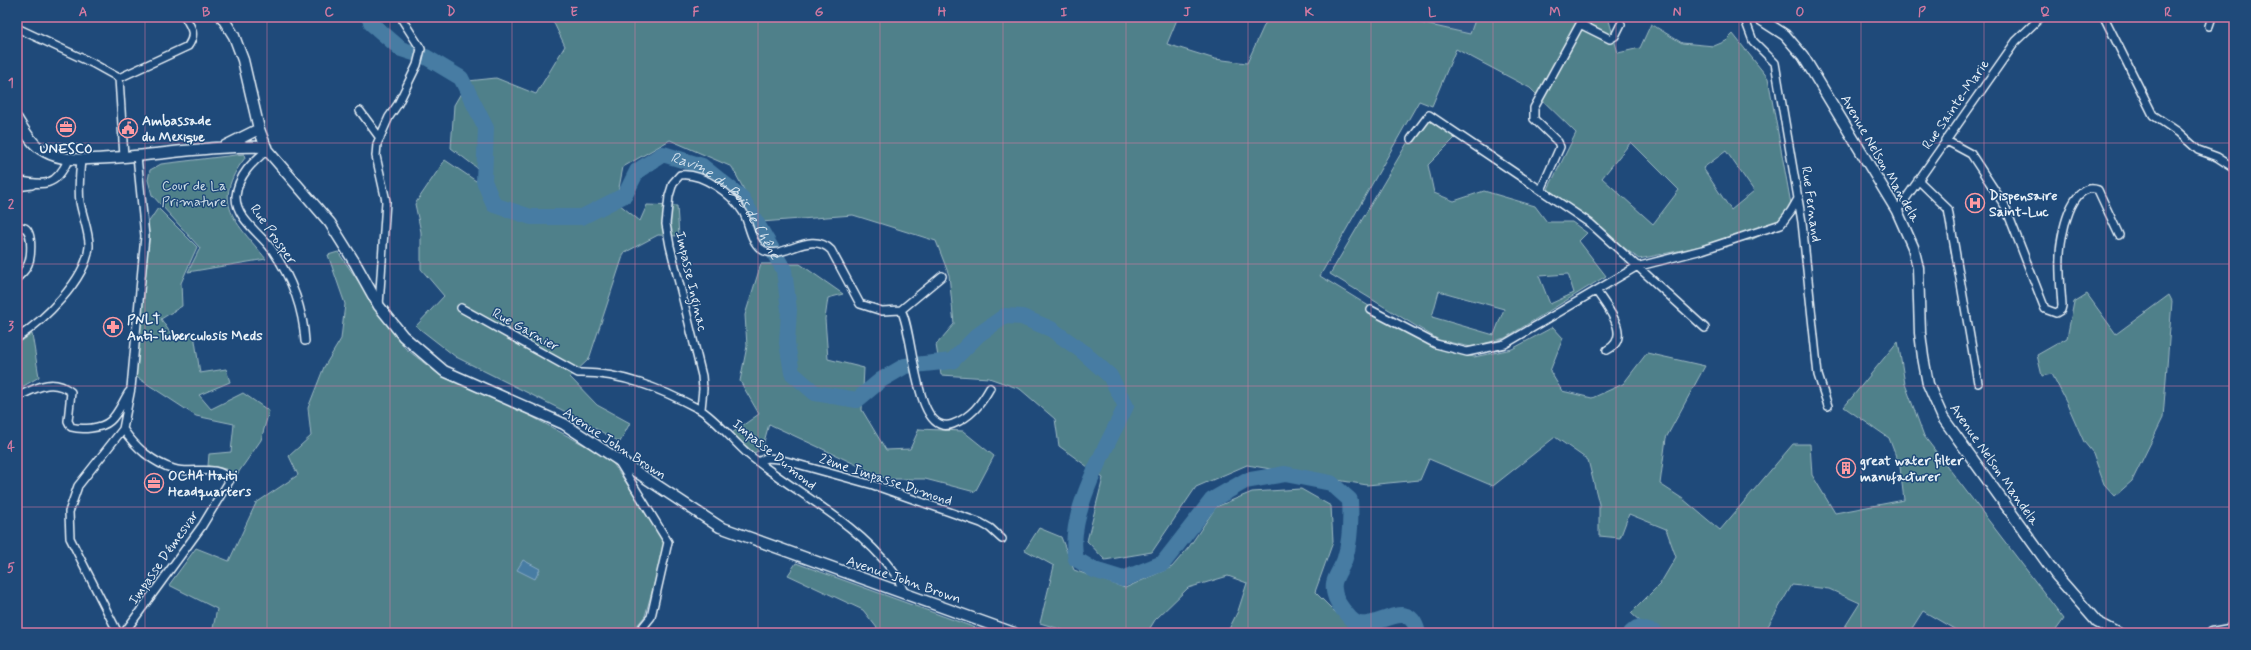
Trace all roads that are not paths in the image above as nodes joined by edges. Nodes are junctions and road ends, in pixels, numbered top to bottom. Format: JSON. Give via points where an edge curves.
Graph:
{"nodes":[{"id":1,"x":185,"y":17,"type":"edge"},
{"id":2,"x":222,"y":17,"type":"edge"},
{"id":3,"x":1744,"y":17,"type":"edge"},
{"id":4,"x":1757,"y":17,"type":"edge"},
{"id":5,"x":2041,"y":17,"type":"edge"},
{"id":6,"x":2104,"y":17,"type":"edge"},
{"id":7,"x":2212,"y":17,"type":"edge"},
{"id":8,"x":1582,"y":20,"type":"edge"},
{"id":9,"x":403,"y":21,"type":"dead end"},
{"id":10,"x":1621,"y":24,"type":"dead end"},
{"id":11,"x":2209,"y":26,"type":"dead end"},
{"id":12,"x":17,"y":28,"type":"edge"},
{"id":13,"x":119,"y":78,"type":"junction"},
{"id":14,"x":360,"y":111,"type":"dead end"},
{"id":15,"x":17,"y":119,"type":"edge"},
{"id":16,"x":259,"y":129,"type":"junction"},
{"id":17,"x":380,"y":138,"type":"junction"},
{"id":18,"x":1411,"y":139,"type":"dead end"},
{"id":19,"x":1945,"y":140,"type":"junction"},
{"id":20,"x":221,"y":148,"type":"junction"},
{"id":21,"x":267,"y":148,"type":"junction"},
{"id":22,"x":137,"y":156,"type":"junction"},
{"id":23,"x":124,"y":157,"type":"junction"},
{"id":24,"x":81,"y":159,"type":"junction"},
{"id":25,"x":68,"y":160,"type":"junction"},
{"id":26,"x":2234,"y":168,"type":"edge"},
{"id":27,"x":17,"y":180,"type":"edge"},
{"id":28,"x":1918,"y":180,"type":"junction"},
{"id":29,"x":36,"y":184,"type":"junction"},
{"id":30,"x":17,"y":187,"type":"edge"},
{"id":31,"x":1541,"y":190,"type":"junction"},
{"id":32,"x":1798,"y":197,"type":"junction"},
{"id":33,"x":1898,"y":211,"type":"junction"},
{"id":34,"x":17,"y":226,"type":"edge"},
{"id":35,"x":2119,"y":235,"type":"dead end"},
{"id":36,"x":1636,"y":267,"type":"junction"},
{"id":37,"x":942,"y":276,"type":"dead end"},
{"id":38,"x":17,"y":278,"type":"edge"},
{"id":39,"x":1597,"y":292,"type":"junction"},
{"id":40,"x":379,"y":306,"type":"junction"},
{"id":41,"x":462,"y":308,"type":"dead end"},
{"id":42,"x":901,"y":310,"type":"junction"},
{"id":43,"x":1371,"y":310,"type":"dead end"},
{"id":44,"x":1705,"y":328,"type":"dead end"},
{"id":45,"x":17,"y":338,"type":"edge"},
{"id":46,"x":305,"y":342,"type":"dead end"},
{"id":47,"x":1607,"y":350,"type":"dead end"},
{"id":48,"x":578,"y":373,"type":"joint"},
{"id":49,"x":1978,"y":383,"type":"dead end"},
{"id":50,"x":131,"y":388,"type":"junction"},
{"id":51,"x":990,"y":388,"type":"dead end"},
{"id":52,"x":17,"y":396,"type":"edge"},
{"id":53,"x":1828,"y":406,"type":"dead end"},
{"id":54,"x":700,"y":409,"type":"junction"},
{"id":55,"x":123,"y":429,"type":"junction"},
{"id":56,"x":616,"y":458,"type":"junction"},
{"id":57,"x":758,"y":462,"type":"junction"},
{"id":58,"x":1002,"y":539,"type":"dead end"},
{"id":59,"x":905,"y":594,"type":"junction"},
{"id":60,"x":2234,"y":629,"type":"edge"},
{"id":61,"x":640,"y":632,"type":"edge"},
{"id":62,"x":118,"y":633,"type":"edge"},
{"id":63,"x":124,"y":633,"type":"edge"},
{"id":64,"x":1014,"y":633,"type":"edge"},
{"id":65,"x":2118,"y":633,"type":"edge"},
{"id":66,"x":2212,"y":633,"type":"edge"}],
"edges":[{"from":1,"to":13,"type":"street","via":[[193,30],[193,39],[188,46]]},
{"from":2,"to":16,"type":"street","name":"Avenue John Brown","via":[[234,36],[243,60]]},
{"from":3,"to":32,"type":"street","name":"Rue Fernand","via":[[1753,41],[1775,63]]},
{"from":4,"to":33,"type":"street","name":"Avenue Nelson Mandela","via":[[1785,35],[1803,56]]},
{"from":5,"to":19,"type":"street","name":"Rue Sainte-Marie","via":[[2016,41]]},
{"from":6,"to":26,"type":"street","via":[[2153,115],[2198,150],[2217,157]]},
{"from":7,"to":11,"type":"street"},
{"from":8,"to":10,"type":"street","via":[[1610,39],[1615,36]]},
{"from":8,"to":31,"type":"street","via":[[1534,108],[1534,119],[1560,147]]},
{"from":9,"to":17,"type":"street","via":[[421,49],[417,65]]},
{"from":12,"to":13,"type":"street"},
{"from":13,"to":23,"type":"street"},
{"from":14,"to":17,"type":"street"},
{"from":15,"to":25,"type":"street","via":[[27,135],[43,151]]},
{"from":16,"to":20,"type":"street"},
{"from":16,"to":21,"type":"street","name":"Avenue John Brown"},
{"from":17,"to":40,"type":"street","via":[[376,156],[386,201]]},
{"from":18,"to":31,"type":"street","via":[[1429,115]]},
{"from":19,"to":28,"type":"street","name":"Rue Sainte-Marie"},
{"from":19,"to":35,"type":"street","via":[[1971,154],[2005,206],[2045,309],[2049,312],[2056,313],[2061,310],[2062,234],[2075,198],[2080,192],[2094,188],[2098,190]]},
{"from":20,"to":21,"type":"street"},
{"from":20,"to":22,"type":"street"},
{"from":21,"to":40,"type":"street","name":"Avenue John Brown","via":[[330,223]]},
{"from":21,"to":46,"type":"street","name":"Rue Prosper","via":[[248,166],[239,182],[236,197],[242,214],[272,250],[300,301]]},
{"from":22,"to":23,"type":"street"},
{"from":22,"to":50,"type":"street","via":[[145,236]]},
{"from":23,"to":24,"type":"street"},
{"from":24,"to":25,"type":"street"},
{"from":24,"to":45,"type":"street","via":[[79,201],[89,245],[88,253],[81,272],[52,311],[32,329]]},
{"from":25,"to":29,"type":"street","via":[[62,173],[52,182]]},
{"from":27,"to":29,"type":"street"},
{"from":28,"to":33,"type":"street","name":"Rue Sainte-Marie"},
{"from":28,"to":49,"type":"street","via":[[1948,209]]},
{"from":29,"to":30,"type":"street"},
{"from":31,"to":36,"type":"street","via":[[1591,224]]},
{"from":32,"to":36,"type":"street","via":[[1791,212],[1781,224],[1702,250]]},
{"from":32,"to":53,"type":"street","name":"Rue Fernand","via":[[1818,375]]},
{"from":33,"to":65,"type":"street","name":"Avenue Nelson Mandela","via":[[1913,247],[1918,268],[1920,333],[1928,384],[1943,418],[2056,575],[2097,622]]},
{"from":34,"to":38,"type":"street","via":[[25,228],[30,234],[27,268]]},
{"from":36,"to":39,"type":"street"},
{"from":36,"to":44,"type":"street"},
{"from":37,"to":42,"type":"street"},
{"from":39,"to":43,"type":"street","via":[[1505,344],[1467,352],[1436,344]]},
{"from":39,"to":47,"type":"street","via":[[1611,312],[1619,332],[1615,344]]},
{"from":40,"to":56,"type":"street","name":"Avenue John Brown","via":[[403,336],[444,371],[564,424]]},
{"from":41,"to":48,"type":"street","name":"Rue Garnier"},
{"from":42,"to":51,"type":"street","via":[[905,316],[922,401],[934,421],[940,426],[949,425],[966,417],[981,403]]},
{"from":42,"to":54,"type":"street","name":"Impasse Inginac","via":[[882,311],[860,304],[831,250],[824,244],[816,242],[768,252],[759,248],[743,211],[720,188],[690,173],[680,175],[673,183],[669,196],[666,224],[702,376]]},
{"from":48,"to":54,"type":"street","name":"Impasse Dumond","via":[[596,372],[648,384]]},
{"from":50,"to":52,"type":"street","via":[[110,421],[78,429],[71,427],[68,421],[71,392],[63,385],[52,383]]},
{"from":50,"to":55,"type":"street"},
{"from":54,"to":57,"type":"street","name":"Impasse Dumond"},
{"from":55,"to":62,"type":"street","via":[[78,486],[69,512],[70,538]]},
{"from":55,"to":63,"type":"street","name":"Impasse Démesvar","via":[[130,440],[152,459],[175,470],[215,471],[226,474],[230,480],[202,526]]},
{"from":56,"to":59,"type":"street","name":"Avenue John Brown","via":[[720,527]]},
{"from":56,"to":61,"type":"street","via":[[668,542],[650,617]]},
{"from":57,"to":58,"type":"street","name":"2ème Impasse Dumond","via":[[766,458],[779,458],[863,482],[981,523]]},
{"from":57,"to":59,"type":"street","name":"Impasse Dumond","via":[[841,520],[870,545],[893,571]]},
{"from":59,"to":64,"type":"street","name":"Avenue John Brown"},
{"from":60,"to":66,"type":"street"}]}
